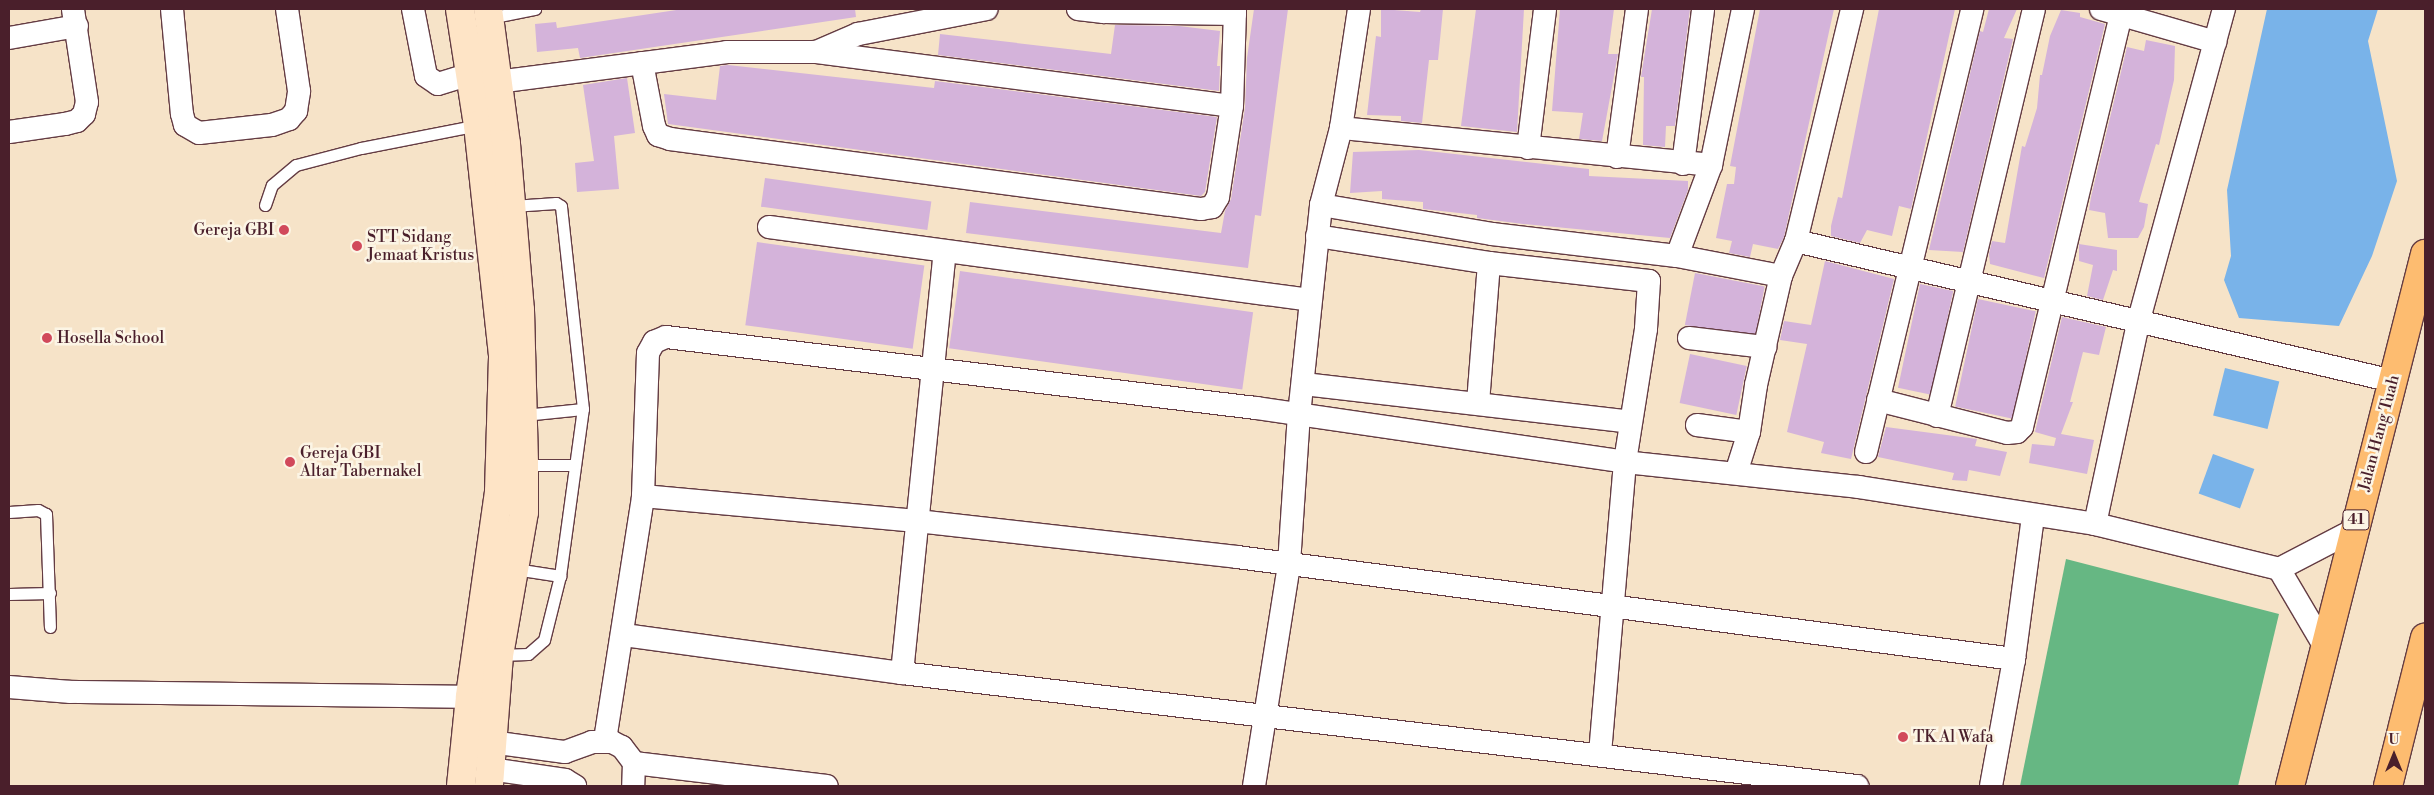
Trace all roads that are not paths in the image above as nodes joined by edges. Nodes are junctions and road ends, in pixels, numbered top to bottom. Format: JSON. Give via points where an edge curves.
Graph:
{"nodes":[{"id":1,"x":172,"y":9,"type":"edge"},
{"id":2,"x":287,"y":9,"type":"edge"},
{"id":3,"x":414,"y":9,"type":"edge"},
{"id":4,"x":460,"y":9,"type":"edge"},
{"id":5,"x":535,"y":9,"type":"edge"},
{"id":6,"x":987,"y":9,"type":"edge"},
{"id":7,"x":1078,"y":9,"type":"edge"},
{"id":8,"x":1359,"y":9,"type":"edge"},
{"id":9,"x":1545,"y":9,"type":"edge"},
{"id":10,"x":1637,"y":9,"type":"edge"},
{"id":11,"x":1703,"y":9,"type":"edge"},
{"id":12,"x":1743,"y":9,"type":"edge"},
{"id":13,"x":1852,"y":9,"type":"edge"},
{"id":14,"x":1972,"y":9,"type":"edge"},
{"id":15,"x":2034,"y":9,"type":"edge"},
{"id":16,"x":2224,"y":9,"type":"edge"},
{"id":17,"x":2111,"y":11,"type":"edge"},
{"id":18,"x":1235,"y":12,"type":"edge"},
{"id":19,"x":489,"y":14,"type":"edge"},
{"id":20,"x":75,"y":17,"type":"edge"},
{"id":21,"x":9,"y":38,"type":"edge"},
{"id":22,"x":2215,"y":42,"type":"junction"},
{"id":23,"x":816,"y":52,"type":"junction"},
{"id":24,"x":642,"y":63,"type":"junction"},
{"id":25,"x":470,"y":74,"type":"junction"},
{"id":26,"x":497,"y":82,"type":"junction"},
{"id":27,"x":1232,"y":106,"type":"junction"},
{"id":28,"x":478,"y":125,"type":"junction"},
{"id":29,"x":1341,"y":128,"type":"junction"},
{"id":30,"x":9,"y":132,"type":"edge"},
{"id":31,"x":1528,"y":148,"type":"junction"},
{"id":32,"x":1617,"y":157,"type":"junction"},
{"id":33,"x":1683,"y":164,"type":"junction"},
{"id":34,"x":1711,"y":165,"type":"junction"},
{"id":35,"x":1321,"y":205,"type":"junction"},
{"id":36,"x":265,"y":206,"type":"dead end"},
{"id":37,"x":512,"y":206,"type":"junction"},
{"id":38,"x":769,"y":227,"type":"dead end"},
{"id":39,"x":1317,"y":236,"type":"junction"},
{"id":40,"x":1796,"y":241,"type":"junction"},
{"id":41,"x":945,"y":253,"type":"junction"},
{"id":42,"x":2425,"y":254,"type":"edge"},
{"id":43,"x":1677,"y":256,"type":"junction"},
{"id":44,"x":1489,"y":263,"type":"junction"},
{"id":45,"x":1909,"y":270,"type":"junction"},
{"id":46,"x":1781,"y":276,"type":"junction"},
{"id":47,"x":1968,"y":283,"type":"junction"},
{"id":48,"x":1310,"y":300,"type":"junction"},
{"id":49,"x":2051,"y":302,"type":"junction"},
{"id":50,"x":2138,"y":323,"type":"junction"},
{"id":51,"x":1689,"y":338,"type":"dead end"},
{"id":52,"x":1765,"y":347,"type":"junction"},
{"id":53,"x":932,"y":369,"type":"junction"},
{"id":54,"x":2393,"y":382,"type":"junction"},
{"id":55,"x":1304,"y":384,"type":"junction"},
{"id":56,"x":1878,"y":400,"type":"junction"},
{"id":57,"x":1478,"y":403,"type":"junction"},
{"id":58,"x":583,"y":410,"type":"junction"},
{"id":59,"x":1299,"y":414,"type":"junction"},
{"id":60,"x":524,"y":415,"type":"junction"},
{"id":61,"x":1937,"y":416,"type":"junction"},
{"id":62,"x":1630,"y":422,"type":"junction"},
{"id":63,"x":1697,"y":425,"type":"dead end"},
{"id":64,"x":1749,"y":432,"type":"junction"},
{"id":65,"x":1866,"y":452,"type":"dead end"},
{"id":66,"x":1625,"y":462,"type":"junction"},
{"id":67,"x":524,"y":465,"type":"junction"},
{"id":68,"x":576,"y":465,"type":"junction"},
{"id":69,"x":1736,"y":473,"type":"junction"},
{"id":70,"x":643,"y":496,"type":"junction"},
{"id":71,"x":9,"y":512,"type":"edge"},
{"id":72,"x":2033,"y":516,"type":"junction"},
{"id":73,"x":917,"y":521,"type":"junction"},
{"id":74,"x":2095,"y":524,"type":"junction"},
{"id":75,"x":2354,"y":530,"type":"junction"},
{"id":76,"x":1289,"y":564,"type":"junction"},
{"id":77,"x":515,"y":569,"type":"junction"},
{"id":78,"x":2279,"y":569,"type":"junction"},
{"id":79,"x":560,"y":576,"type":"junction"},
{"id":80,"x":50,"y":593,"type":"junction"},
{"id":81,"x":9,"y":594,"type":"edge"},
{"id":82,"x":1615,"y":608,"type":"junction"},
{"id":83,"x":50,"y":627,"type":"dead end"},
{"id":84,"x":624,"y":635,"type":"junction"},
{"id":85,"x":2425,"y":638,"type":"edge"},
{"id":86,"x":2325,"y":648,"type":"junction"},
{"id":87,"x":499,"y":655,"type":"junction"},
{"id":88,"x":2014,"y":659,"type":"junction"},
{"id":89,"x":902,"y":673,"type":"junction"},
{"id":90,"x":9,"y":687,"type":"edge"},
{"id":91,"x":470,"y":697,"type":"junction"},
{"id":92,"x":1266,"y":714,"type":"junction"},
{"id":93,"x":605,"y":740,"type":"junction"},
{"id":94,"x":491,"y":742,"type":"junction"},
{"id":95,"x":1600,"y":754,"type":"junction"},
{"id":96,"x":634,"y":764,"type":"junction"},
{"id":97,"x":1685,"y":777,"type":"edge"},
{"id":98,"x":490,"y":778,"type":"edge"},
{"id":99,"x":1844,"y":785,"type":"edge"},
{"id":100,"x":461,"y":786,"type":"edge"},
{"id":101,"x":574,"y":786,"type":"edge"},
{"id":102,"x":633,"y":786,"type":"edge"},
{"id":103,"x":827,"y":786,"type":"edge"},
{"id":104,"x":1254,"y":786,"type":"edge"},
{"id":105,"x":1991,"y":786,"type":"edge"},
{"id":106,"x":2290,"y":786,"type":"edge"},
{"id":107,"x":2388,"y":786,"type":"edge"}],
"edges":[{"from":1,"to":2,"type":"street","via":[[182,114],[185,125],[199,133],[272,125],[289,119],[296,111],[300,91]]},
{"from":3,"to":25,"type":"street","via":[[426,76],[438,84]]},
{"from":4,"to":25,"type":"main road"},
{"from":5,"to":19,"type":"lane"},
{"from":6,"to":23,"type":"street","via":[[858,34]]},
{"from":7,"to":18,"type":"street","via":[[1104,12]]},
{"from":8,"to":29,"type":"street"},
{"from":9,"to":31,"type":"street"},
{"from":10,"to":32,"type":"street"},
{"from":11,"to":33,"type":"street"},
{"from":12,"to":34,"type":"street"},
{"from":13,"to":40,"type":"street"},
{"from":14,"to":45,"type":"street"},
{"from":15,"to":47,"type":"street"},
{"from":16,"to":22,"type":"street"},
{"from":17,"to":22,"type":"street"},
{"from":17,"to":49,"type":"street"},
{"from":18,"to":27,"type":"street"},
{"from":19,"to":26,"type":"main road"},
{"from":20,"to":21,"type":"street"},
{"from":20,"to":30,"type":"street","via":[[87,102],[84,114],[77,121],[65,124]]},
{"from":22,"to":50,"type":"street"},
{"from":23,"to":24,"type":"street","via":[[727,52]]},
{"from":23,"to":27,"type":"street"},
{"from":24,"to":26,"type":"street"},
{"from":24,"to":27,"type":"street","via":[[654,126],[658,135],[670,139],[1202,209],[1212,207],[1218,197]]},
{"from":25,"to":28,"type":"main road"},
{"from":26,"to":37,"type":"main road"},
{"from":28,"to":36,"type":"lane","via":[[360,148],[296,165],[272,185]]},
{"from":28,"to":91,"type":"main road","via":[[503,357],[499,492]]},
{"from":29,"to":31,"type":"street"},
{"from":29,"to":35,"type":"street"},
{"from":31,"to":32,"type":"street"},
{"from":32,"to":33,"type":"street"},
{"from":33,"to":34,"type":"street"},
{"from":34,"to":43,"type":"street"},
{"from":35,"to":39,"type":"street"},
{"from":35,"to":43,"type":"street","via":[[1492,234]]},
{"from":37,"to":58,"type":"lane","via":[[556,203],[561,206]]},
{"from":37,"to":60,"type":"main road"},
{"from":38,"to":41,"type":"street"},
{"from":39,"to":44,"type":"street"},
{"from":39,"to":48,"type":"street"},
{"from":40,"to":45,"type":"street"},
{"from":40,"to":46,"type":"street"},
{"from":41,"to":48,"type":"street"},
{"from":41,"to":53,"type":"street"},
{"from":42,"to":54,"type":"highway","name":"Jalan Hang Tuah","number":"41"},
{"from":43,"to":46,"type":"street"},
{"from":44,"to":57,"type":"street"},
{"from":44,"to":62,"type":"street","via":[[1649,281],[1646,329]]},
{"from":45,"to":47,"type":"street"},
{"from":45,"to":56,"type":"street"},
{"from":46,"to":52,"type":"street"},
{"from":47,"to":49,"type":"street"},
{"from":47,"to":61,"type":"street"},
{"from":48,"to":55,"type":"street"},
{"from":49,"to":50,"type":"street"},
{"from":49,"to":61,"type":"street","via":[[2022,427],[2017,432],[2007,433]]},
{"from":50,"to":54,"type":"street"},
{"from":50,"to":74,"type":"street"},
{"from":51,"to":52,"type":"street"},
{"from":52,"to":64,"type":"street"},
{"from":53,"to":59,"type":"street"},
{"from":53,"to":70,"type":"street","via":[[660,338],[648,353]]},
{"from":53,"to":73,"type":"street"},
{"from":54,"to":75,"type":"highway","name":"Jalan Hang Tuah","number":"41"},
{"from":55,"to":57,"type":"street"},
{"from":55,"to":59,"type":"street"},
{"from":56,"to":61,"type":"street"},
{"from":56,"to":65,"type":"street"},
{"from":57,"to":62,"type":"street"},
{"from":58,"to":60,"type":"lane"},
{"from":58,"to":68,"type":"lane"},
{"from":59,"to":66,"type":"street"},
{"from":59,"to":76,"type":"street"},
{"from":60,"to":67,"type":"main road"},
{"from":62,"to":66,"type":"street"},
{"from":63,"to":64,"type":"street"},
{"from":64,"to":69,"type":"street"},
{"from":66,"to":69,"type":"street"},
{"from":66,"to":82,"type":"street"},
{"from":67,"to":68,"type":"lane"},
{"from":67,"to":77,"type":"main road","via":[[524,512]]},
{"from":68,"to":79,"type":"lane"},
{"from":69,"to":72,"type":"street","via":[[1859,487]]},
{"from":70,"to":73,"type":"street"},
{"from":70,"to":84,"type":"street"},
{"from":71,"to":80,"type":"lane","via":[[38,510],[46,514]]},
{"from":72,"to":74,"type":"street"},
{"from":72,"to":88,"type":"street"},
{"from":73,"to":76,"type":"street"},
{"from":73,"to":89,"type":"street"},
{"from":74,"to":78,"type":"street"},
{"from":75,"to":78,"type":"street"},
{"from":75,"to":86,"type":"highway","name":"Jalan Hang Tuah","number":"41"},
{"from":76,"to":82,"type":"street"},
{"from":76,"to":92,"type":"street"},
{"from":77,"to":79,"type":"lane"},
{"from":77,"to":87,"type":"main road"},
{"from":78,"to":86,"type":"street"},
{"from":79,"to":87,"type":"lane","via":[[544,640],[528,654]]},
{"from":80,"to":81,"type":"lane"},
{"from":80,"to":83,"type":"lane"},
{"from":82,"to":88,"type":"street"},
{"from":82,"to":95,"type":"street"},
{"from":84,"to":89,"type":"street"},
{"from":84,"to":93,"type":"street"},
{"from":85,"to":107,"type":"highway"},
{"from":86,"to":106,"type":"highway","name":"Jalan Hang Tuah","number":"41"},
{"from":87,"to":94,"type":"main road"},
{"from":88,"to":105,"type":"street"},
{"from":89,"to":92,"type":"street"},
{"from":90,"to":91,"type":"street","via":[[71,692]]},
{"from":91,"to":100,"type":"main road"},
{"from":92,"to":95,"type":"street"},
{"from":92,"to":104,"type":"street"},
{"from":93,"to":94,"type":"street","via":[[565,752]]},
{"from":93,"to":96,"type":"street","via":[[622,747]]},
{"from":94,"to":98,"type":"main road"},
{"from":95,"to":97,"type":"street"},
{"from":96,"to":102,"type":"street"},
{"from":96,"to":103,"type":"street"},
{"from":97,"to":99,"type":"street"},
{"from":98,"to":101,"type":"street","via":[[565,780]]}]}
